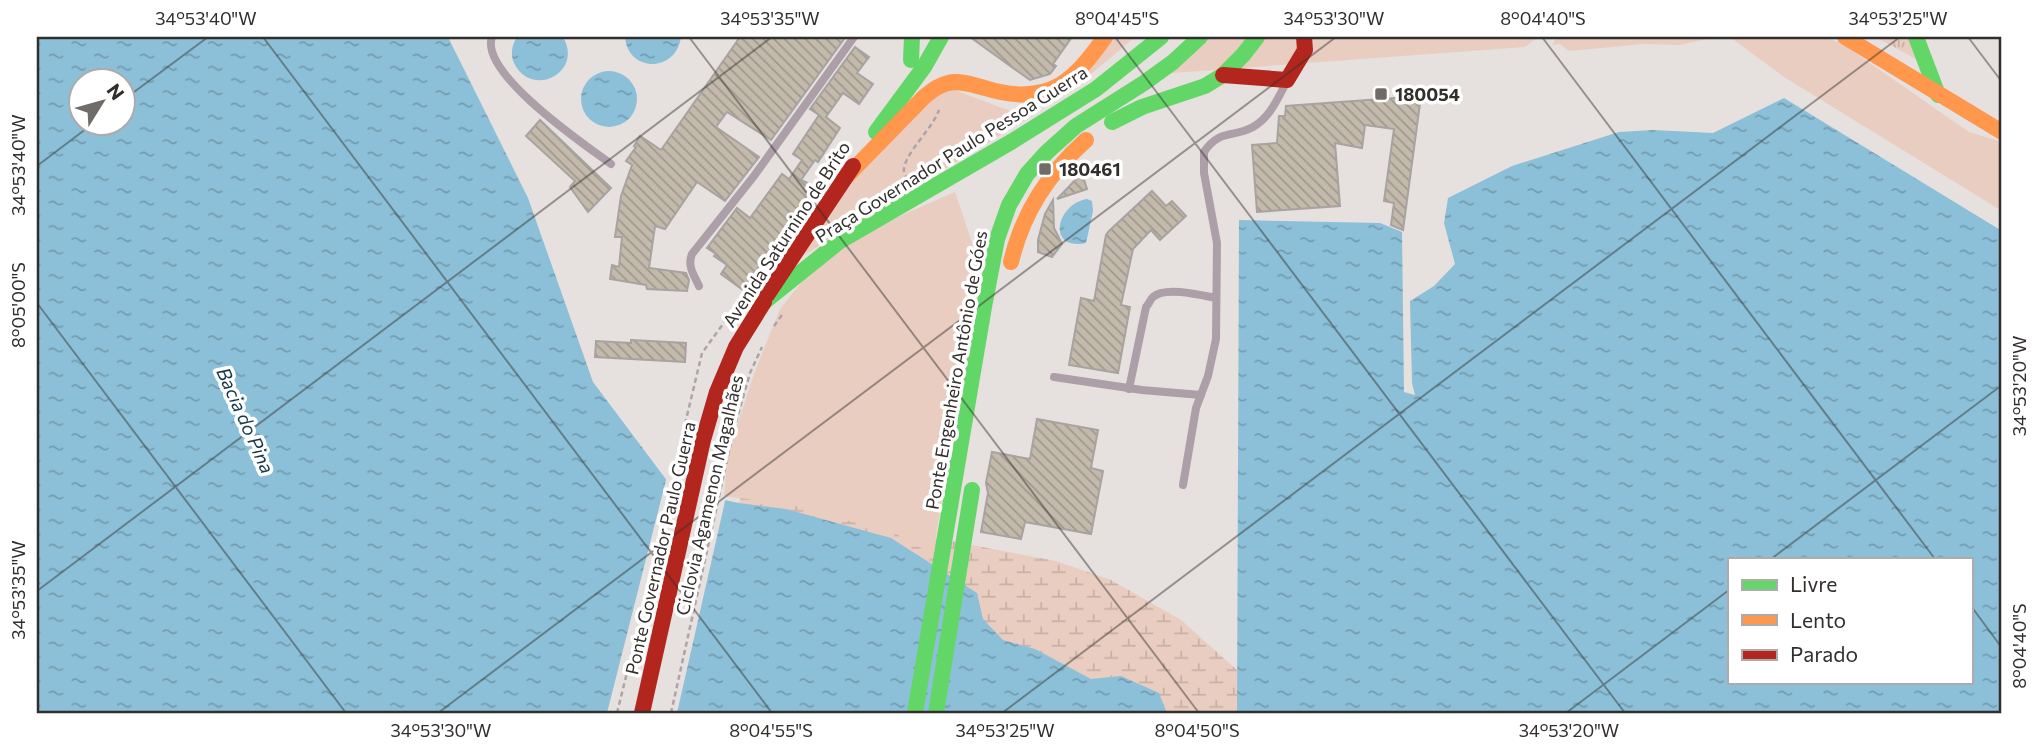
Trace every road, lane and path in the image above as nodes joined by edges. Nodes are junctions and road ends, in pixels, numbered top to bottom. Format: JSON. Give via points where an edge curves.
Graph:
{"nodes":[{"id":1,"x":492,"y":37,"type":"edge"},
{"id":2,"x":853,"y":37,"type":"edge"},
{"id":3,"x":912,"y":37,"type":"edge"},
{"id":4,"x":923,"y":37,"type":"edge"},
{"id":5,"x":942,"y":37,"type":"edge"},
{"id":6,"x":1105,"y":37,"type":"edge"},
{"id":7,"x":1161,"y":37,"type":"edge"},
{"id":8,"x":1200,"y":37,"type":"edge"},
{"id":9,"x":1257,"y":37,"type":"edge"},
{"id":10,"x":1304,"y":37,"type":"edge"},
{"id":11,"x":1845,"y":37,"type":"edge"},
{"id":12,"x":1916,"y":37,"type":"edge"},
{"id":13,"x":911,"y":60,"type":"junction"},
{"id":14,"x":1173,"y":62,"type":"junction"},
{"id":15,"x":1223,"y":75,"type":"junction"},
{"id":16,"x":1287,"y":80,"type":"junction"},
{"id":17,"x":944,"y":85,"type":"junction"},
{"id":18,"x":1938,"y":95,"type":"junction"},
{"id":19,"x":896,"y":102,"type":"junction"},
{"id":20,"x":1112,"y":122,"type":"junction"},
{"id":21,"x":2002,"y":132,"type":"edge"},
{"id":22,"x":611,"y":164,"type":"dead end"},
{"id":23,"x":844,"y":179,"type":"junction"},
{"id":24,"x":910,"y":186,"type":"dead end"},
{"id":25,"x":1007,"y":278,"type":"dead end"},
{"id":26,"x":699,"y":286,"type":"dead end"},
{"id":27,"x":1216,"y":298,"type":"junction"},
{"id":28,"x":762,"y":304,"type":"junction"},
{"id":29,"x":786,"y":309,"type":"dead end"},
{"id":30,"x":773,"y":327,"type":"dead end"},
{"id":31,"x":766,"y":337,"type":"dead end"},
{"id":32,"x":1054,"y":377,"type":"dead end"},
{"id":33,"x":1129,"y":388,"type":"junction"},
{"id":34,"x":717,"y":392,"type":"joint"},
{"id":35,"x":1200,"y":395,"type":"junction"},
{"id":36,"x":974,"y":478,"type":"dead end"},
{"id":37,"x":1183,"y":485,"type":"dead end"},
{"id":38,"x":642,"y":713,"type":"edge"},
{"id":39,"x":671,"y":713,"type":"edge"},
{"id":40,"x":915,"y":713,"type":"edge"},
{"id":41,"x":936,"y":713,"type":"edge"}],
"edges":[{"from":1,"to":22,"type":"lane","via":[[493,54],[512,84]]},
{"from":2,"to":26,"type":"lane","via":[[692,254],[690,267]]},
{"from":3,"to":13,"type":"main road"},
{"from":4,"to":13,"type":"main road","name":"Avenida Saturnino de Brito"},
{"from":5,"to":19,"type":"main road","name":"Avenida Saturnino de Brito"},
{"from":6,"to":17,"type":"main road","via":[[1072,78],[1041,93],[1024,96],[967,83]]},
{"from":7,"to":28,"type":"main road","name":"Praça Governador Paulo Pessoa Guerra","via":[[1096,89],[840,241]]},
{"from":8,"to":14,"type":"main road","name":"Ponte Engenheiro Antônio de Góes"},
{"from":9,"to":15,"type":"main road"},
{"from":10,"to":16,"type":"main road","via":[[1306,50]]},
{"from":11,"to":18,"type":"main road"},
{"from":12,"to":18,"type":"main road"},
{"from":13,"to":19,"type":"main road","name":"Avenida Saturnino de Brito"},
{"from":14,"to":20,"type":"main road","via":[[1167,74]]},
{"from":14,"to":40,"type":"main road","name":"Ponte Engenheiro Antônio de Góes","via":[[1076,126],[1046,152],[1009,205],[997,239],[984,307]]},
{"from":15,"to":16,"type":"main road"},
{"from":15,"to":20,"type":"main road"},
{"from":16,"to":27,"type":"lane","via":[[1273,109],[1252,128],[1216,138],[1205,152],[1204,173],[1217,243]]},
{"from":17,"to":23,"type":"main road"},
{"from":17,"to":24,"type":"path","via":[[938,113],[903,169]]},
{"from":18,"to":21,"type":"main road"},
{"from":19,"to":23,"type":"main road","name":"Avenida Saturnino de Brito"},
{"from":20,"to":25,"type":"main road","name":"Ponte Engenheiro Antônio de Góes","via":[[1061,163],[1032,202],[1015,242]]},
{"from":23,"to":28,"type":"main road","name":"Avenida Saturnino de Brito"},
{"from":27,"to":33,"type":"lane","via":[[1176,292],[1154,297],[1146,307]]},
{"from":27,"to":35,"type":"lane","via":[[1216,338]]},
{"from":28,"to":34,"type":"main road","name":"Avenida Saturnino de Brito","via":[[736,347]]},
{"from":29,"to":30,"type":"path"},
{"from":31,"to":39,"type":"path","name":"Ciclovia Agamenon Magalhães","via":[[734,429]]},
{"from":32,"to":33,"type":"lane"},
{"from":33,"to":35,"type":"lane"},
{"from":34,"to":38,"type":"main road","name":"Ponte Governador Paulo Guerra"},
{"from":35,"to":37,"type":"lane"},
{"from":36,"to":41,"type":"main road","name":"Ponte Engenheiro Antônio de Góes"}]}
